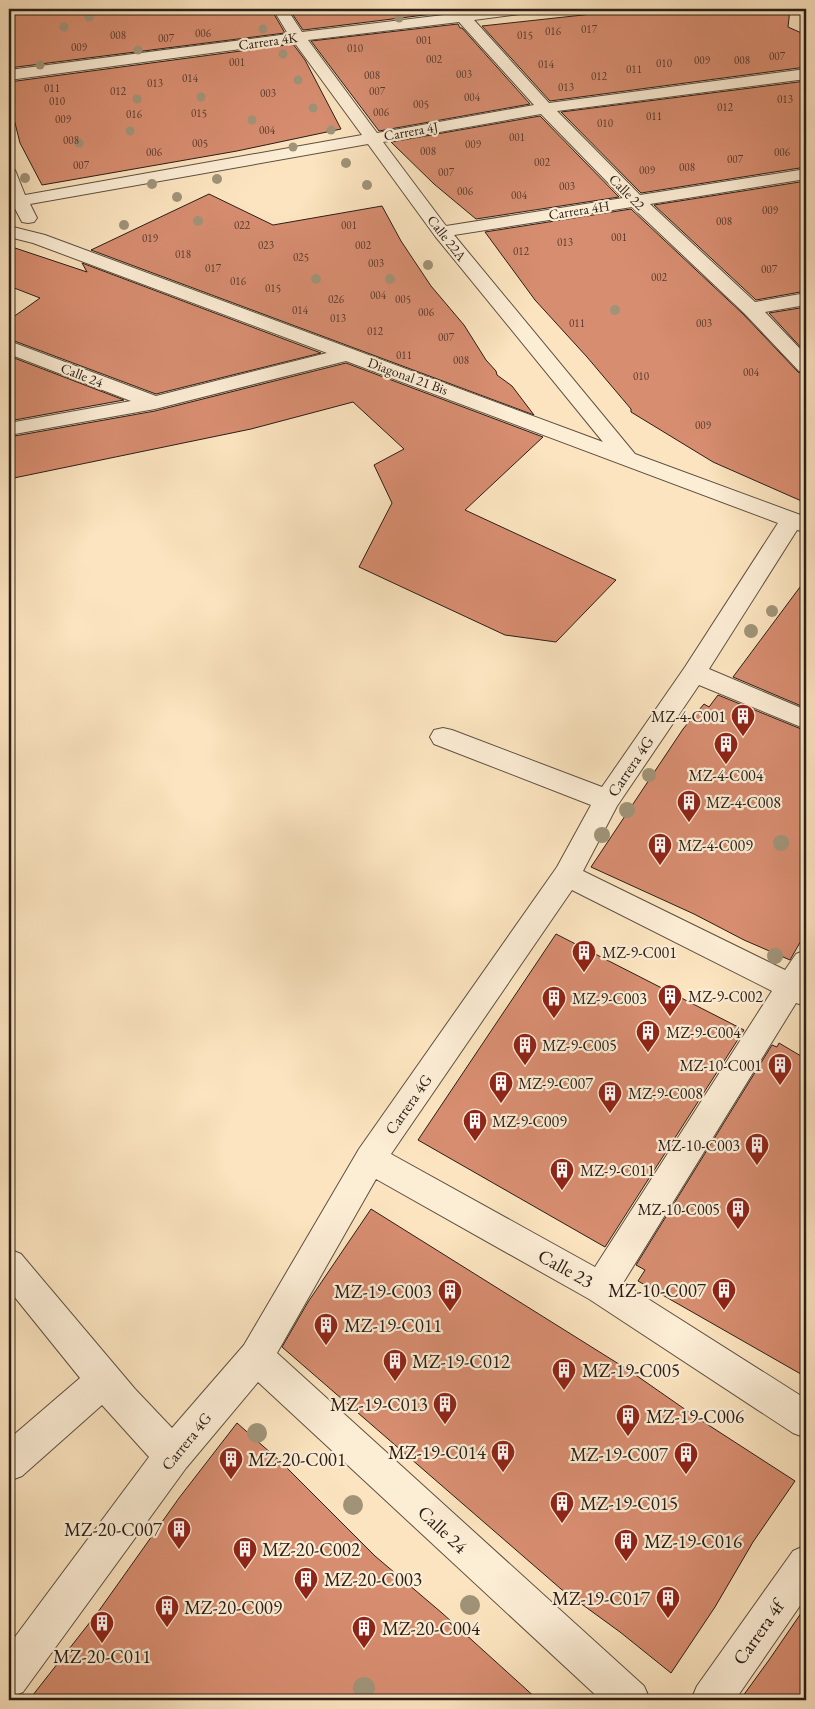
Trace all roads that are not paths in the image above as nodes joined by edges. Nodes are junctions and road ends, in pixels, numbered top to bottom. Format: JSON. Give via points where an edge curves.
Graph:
{"nodes":[{"id":1,"x":280,"y":9,"type":"edge"},
{"id":2,"x":528,"y":9,"type":"edge"},
{"id":3,"x":459,"y":12,"type":"edge"},
{"id":4,"x":298,"y":37,"type":"junction"},
{"id":5,"x":806,"y":74,"type":"edge"},
{"id":6,"x":9,"y":76,"type":"edge"},
{"id":7,"x":545,"y":108,"type":"junction"},
{"id":8,"x":371,"y":138,"type":"junction"},
{"id":9,"x":9,"y":174,"type":"edge"},
{"id":10,"x":806,"y":174,"type":"edge"},
{"id":11,"x":19,"y":201,"type":"junction"},
{"id":12,"x":636,"y":201,"type":"junction"},
{"id":13,"x":9,"y":230,"type":"edge"},
{"id":14,"x":441,"y":232,"type":"junction"},
{"id":15,"x":39,"y":239,"type":"junction"},
{"id":16,"x":806,"y":299,"type":"edge"},
{"id":17,"x":751,"y":309,"type":"junction"},
{"id":18,"x":9,"y":347,"type":"edge"},
{"id":19,"x":348,"y":354,"type":"junction"},
{"id":20,"x":806,"y":367,"type":"edge"},
{"id":21,"x":155,"y":403,"type":"junction"},
{"id":22,"x":9,"y":429,"type":"edge"},
{"id":23,"x":627,"y":458,"type":"junction"},
{"id":24,"x":799,"y":522,"type":"edge"},
{"id":25,"x":694,"y":673,"type":"junction"},
{"id":26,"x":806,"y":720,"type":"edge"},
{"id":27,"x":443,"y":737,"type":"dead end"},
{"id":28,"x":606,"y":800,"type":"junction"},
{"id":29,"x":567,"y":875,"type":"junction"},
{"id":30,"x":806,"y":962,"type":"edge"},
{"id":31,"x":798,"y":991,"type":"edge"},
{"id":32,"x":370,"y":1160,"type":"junction"},
{"id":33,"x":9,"y":1265,"type":"edge"},
{"id":34,"x":601,"y":1288,"type":"junction"},
{"id":35,"x":256,"y":1357,"type":"junction"},
{"id":36,"x":104,"y":1380,"type":"junction"},
{"id":37,"x":806,"y":1420,"type":"edge"},
{"id":38,"x":13,"y":1449,"type":"edge"},
{"id":39,"x":173,"y":1455,"type":"junction"},
{"id":40,"x":806,"y":1564,"type":"edge"},
{"id":41,"x":9,"y":1678,"type":"edge"},
{"id":42,"x":630,"y":1700,"type":"edge"},
{"id":43,"x":710,"y":1700,"type":"edge"}],
"edges":[{"from":1,"to":4,"type":"street","name":"Calle 22A"},
{"from":2,"to":3,"type":"street","name":"Carrera 4K"},
{"from":3,"to":4,"type":"street","name":"Carrera 4K"},
{"from":3,"to":7,"type":"street","name":"Calle 22"},
{"from":4,"to":6,"type":"street","name":"Carrera 4K"},
{"from":4,"to":8,"type":"street","name":"Calle 22A"},
{"from":5,"to":7,"type":"street","name":"Carrera 4J"},
{"from":7,"to":8,"type":"street","name":"Carrera 4J"},
{"from":7,"to":12,"type":"street","name":"Calle 22"},
{"from":8,"to":11,"type":"street","name":"Carrera 4J"},
{"from":8,"to":14,"type":"street","name":"Calle 22A"},
{"from":9,"to":11,"type":"street"},
{"from":10,"to":12,"type":"street","name":"Carrera 4H"},
{"from":11,"to":15,"type":"street"},
{"from":12,"to":14,"type":"street","name":"Carrera 4H"},
{"from":12,"to":17,"type":"street","name":"Calle 22"},
{"from":13,"to":15,"type":"street","name":"Diagonal 21 Bis"},
{"from":14,"to":23,"type":"street","name":"Calle 22A"},
{"from":15,"to":19,"type":"street","name":"Diagonal 21 Bis"},
{"from":16,"to":17,"type":"street"},
{"from":17,"to":20,"type":"street","name":"Calle 22"},
{"from":18,"to":21,"type":"street","name":"Calle 24"},
{"from":19,"to":21,"type":"street"},
{"from":19,"to":23,"type":"street","name":"Diagonal 21 Bis"},
{"from":21,"to":22,"type":"street"},
{"from":23,"to":24,"type":"street","name":"Diagonal 21 Bis"},
{"from":24,"to":25,"type":"street","name":"Carrera 4G"},
{"from":25,"to":26,"type":"street"},
{"from":25,"to":28,"type":"street","name":"Carrera 4G"},
{"from":27,"to":28,"type":"street"},
{"from":28,"to":29,"type":"street","name":"Carrera 4G"},
{"from":29,"to":31,"type":"street"},
{"from":29,"to":32,"type":"street","name":"Carrera 4G"},
{"from":30,"to":31,"type":"street"},
{"from":31,"to":34,"type":"street"},
{"from":32,"to":34,"type":"street","name":"Calle 23"},
{"from":32,"to":35,"type":"street","name":"Carrera 4G"},
{"from":33,"to":36,"type":"street"},
{"from":34,"to":37,"type":"street","name":"Calle 23"},
{"from":35,"to":39,"type":"street","name":"Carrera 4G"},
{"from":35,"to":42,"type":"street","name":"Calle 24"},
{"from":36,"to":38,"type":"street"},
{"from":36,"to":39,"type":"street"},
{"from":39,"to":41,"type":"street","name":"Carrera 4G"},
{"from":40,"to":43,"type":"street","name":"Carrera 4f"}]}
